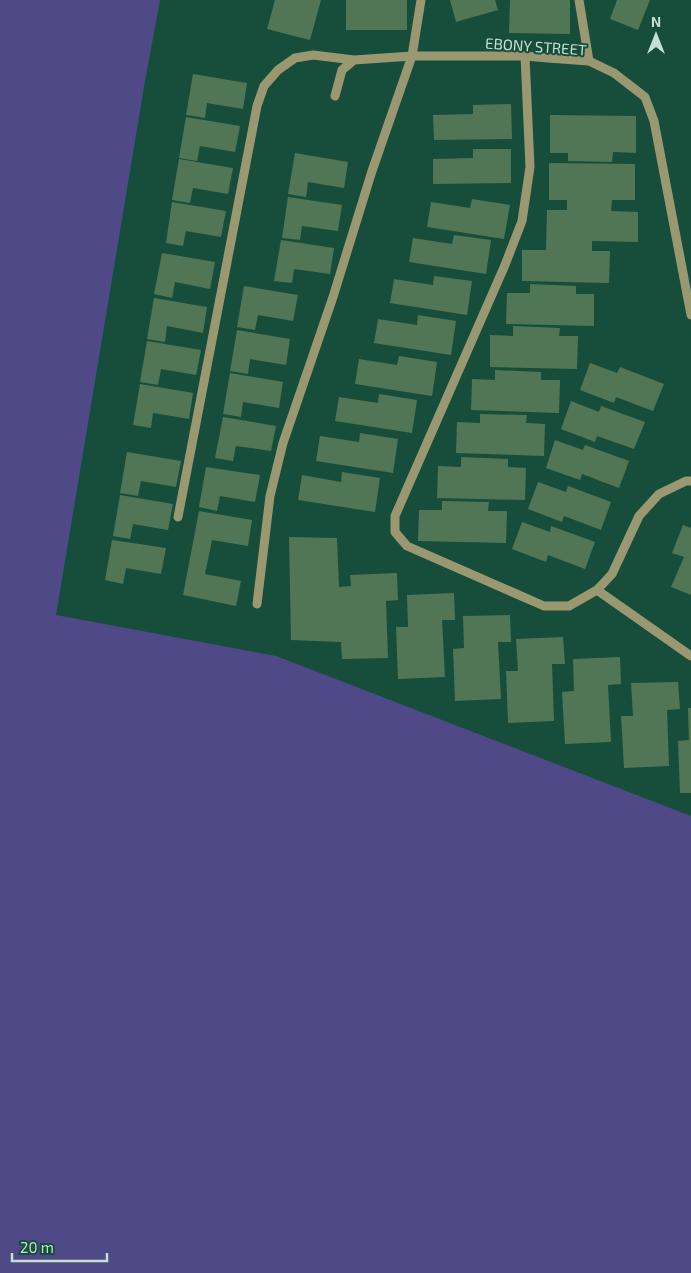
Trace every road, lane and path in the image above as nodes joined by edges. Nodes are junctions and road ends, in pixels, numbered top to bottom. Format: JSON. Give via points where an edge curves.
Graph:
{"nodes":[{"id":1,"x":421,"y":0,"type":"edge"},
{"id":2,"x":580,"y":0,"type":"edge"},
{"id":3,"x":412,"y":56,"type":"junction"},
{"id":4,"x":525,"y":56,"type":"junction"},
{"id":5,"x":354,"y":60,"type":"junction"},
{"id":6,"x":588,"y":61,"type":"junction"},
{"id":7,"x":335,"y":96,"type":"dead end"},
{"id":8,"x":691,"y":316,"type":"edge"},
{"id":9,"x":691,"y":481,"type":"edge"},
{"id":10,"x":178,"y":517,"type":"dead end"},
{"id":11,"x":597,"y":590,"type":"junction"},
{"id":12,"x":257,"y":604,"type":"dead end"},
{"id":13,"x":691,"y":656,"type":"edge"}],
"edges":[{"from":1,"to":3,"type":"street"},
{"from":2,"to":6,"type":"street"},
{"from":3,"to":4,"type":"street","name":"EBONY STREET"},
{"from":3,"to":5,"type":"street","name":"EBONY STREET"},
{"from":3,"to":12,"type":"street","via":[[284,444],[270,496]]},
{"from":4,"to":6,"type":"street","name":"EBONY STREET"},
{"from":4,"to":11,"type":"street","via":[[530,167],[522,221],[395,516],[395,532],[407,546],[544,606],[569,606]]},
{"from":5,"to":7,"type":"street","via":[[342,70]]},
{"from":5,"to":10,"type":"street","name":"EBONY STREET","via":[[313,55],[295,58],[264,86],[257,106]]},
{"from":6,"to":8,"type":"street","name":"EBONY STREET","via":[[614,73],[645,97],[654,121]]},
{"from":9,"to":11,"type":"street","via":[[659,494],[639,516],[612,574]]},
{"from":11,"to":13,"type":"street"}]}
